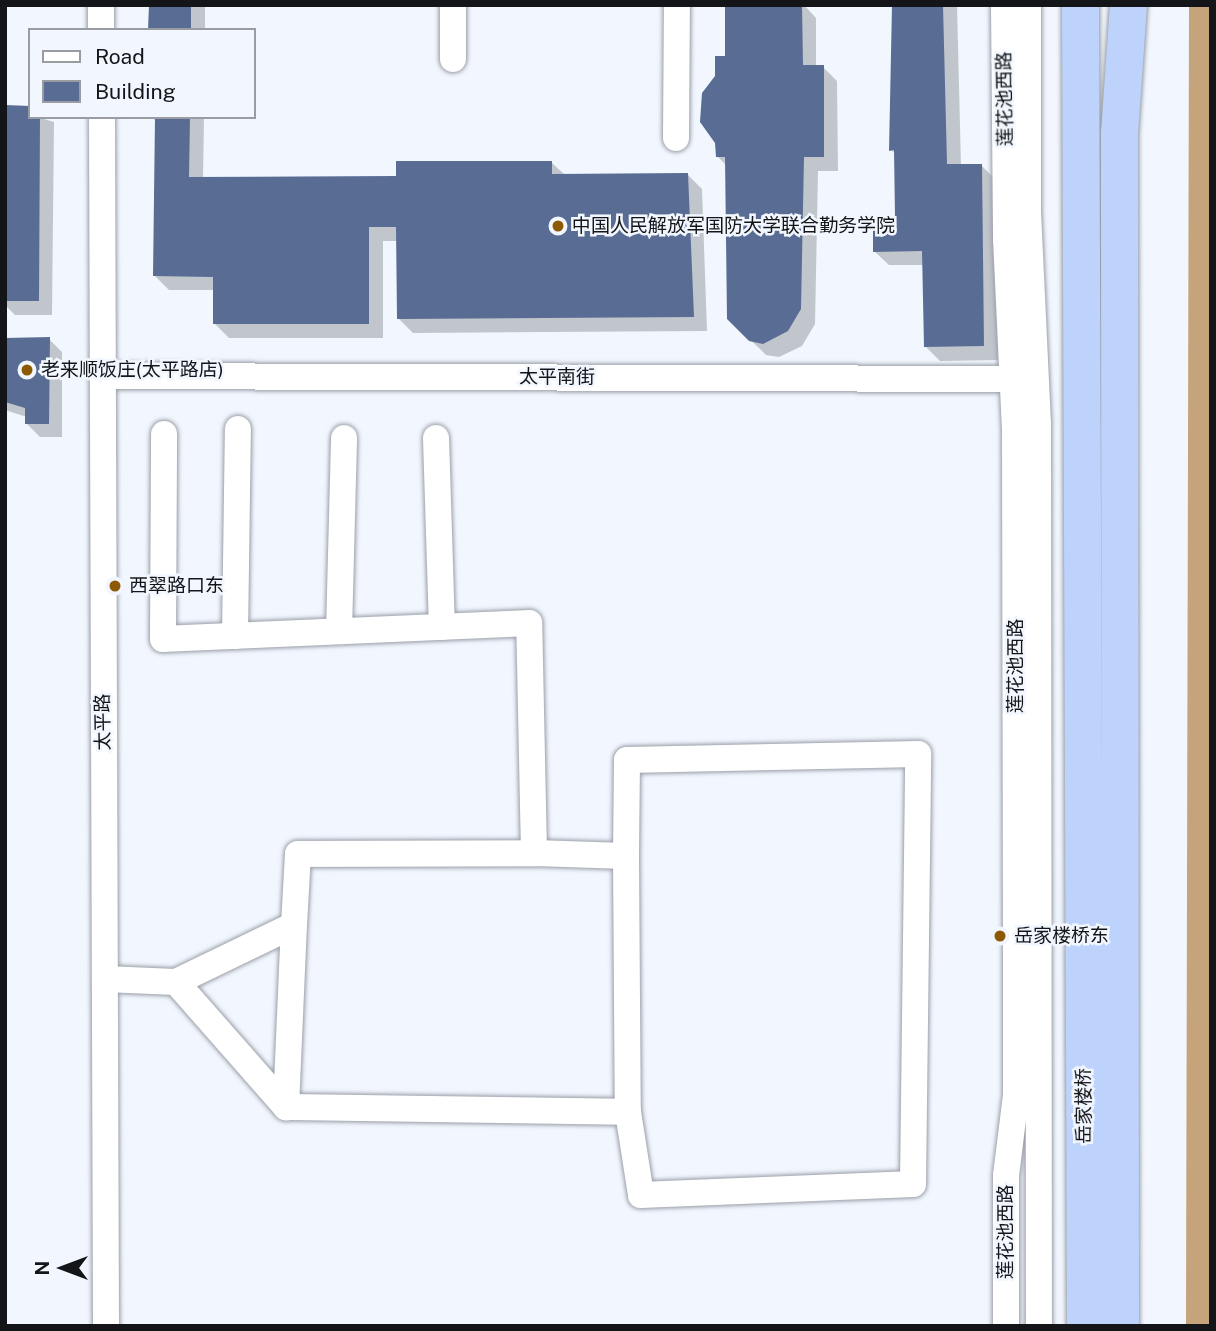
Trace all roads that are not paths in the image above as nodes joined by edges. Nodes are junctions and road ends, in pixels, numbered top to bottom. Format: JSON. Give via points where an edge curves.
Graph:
{"nodes":[{"id":1,"x":101,"y":5,"type":"edge"},
{"id":2,"x":453,"y":5,"type":"edge"},
{"id":3,"x":677,"y":5,"type":"edge"},
{"id":4,"x":1004,"y":5,"type":"edge"},
{"id":5,"x":1028,"y":5,"type":"edge"},
{"id":6,"x":1080,"y":5,"type":"edge"},
{"id":7,"x":1111,"y":5,"type":"edge"},
{"id":8,"x":1128,"y":5,"type":"edge"},
{"id":9,"x":1143,"y":5,"type":"edge"},
{"id":10,"x":102,"y":28,"type":"edge"},
{"id":11,"x":453,"y":59,"type":"dead end"},
{"id":12,"x":102,"y":119,"type":"edge"},
{"id":13,"x":1119,"y":133,"type":"junction"},
{"id":14,"x":676,"y":138,"type":"dead end"},
{"id":15,"x":102,"y":376,"type":"junction"},
{"id":16,"x":1013,"y":379,"type":"junction"},
{"id":17,"x":238,"y":429,"type":"dead end"},
{"id":18,"x":164,"y":434,"type":"dead end"},
{"id":19,"x":344,"y":438,"type":"dead end"},
{"id":20,"x":436,"y":438,"type":"dead end"},
{"id":21,"x":442,"y":627,"type":"junction"},
{"id":22,"x":339,"y":631,"type":"junction"},
{"id":23,"x":235,"y":636,"type":"junction"},
{"id":24,"x":534,"y":853,"type":"junction"},
{"id":25,"x":626,"y":856,"type":"junction"},
{"id":26,"x":1101,"y":887,"type":"junction"},
{"id":27,"x":294,"y":925,"type":"junction"},
{"id":28,"x":105,"y":979,"type":"junction"},
{"id":29,"x":176,"y":982,"type":"junction"},
{"id":30,"x":286,"y":1107,"type":"junction"},
{"id":31,"x":628,"y":1112,"type":"junction"},
{"id":32,"x":106,"y":1326,"type":"edge"},
{"id":33,"x":1006,"y":1326,"type":"edge"},
{"id":34,"x":1038,"y":1326,"type":"edge"},
{"id":35,"x":1084,"y":1326,"type":"edge"},
{"id":36,"x":1120,"y":1326,"type":"edge"}],
"edges":[{"from":1,"to":10,"type":"street"},
{"from":2,"to":11,"type":"street"},
{"from":3,"to":14,"type":"street"},
{"from":4,"to":16,"type":"street","name":"莲花池西路"},
{"from":5,"to":34,"type":"street","name":"莲花池西路","via":[[1028,212],[1038,423]]},
{"from":6,"to":26,"type":"highway"},
{"from":7,"to":13,"type":"highway"},
{"from":8,"to":13,"type":"highway"},
{"from":9,"to":13,"type":"street"},
{"from":12,"to":15,"type":"street","name":"太平路"},
{"from":13,"to":26,"type":"highway"},
{"from":15,"to":16,"type":"street","name":"太平南街"},
{"from":15,"to":28,"type":"street","name":"太平路"},
{"from":16,"to":33,"type":"street","name":"莲花池西路","via":[[1016,1095],[1006,1175]]},
{"from":17,"to":23,"type":"street"},
{"from":18,"to":23,"type":"street","via":[[163,639]]},
{"from":19,"to":22,"type":"street"},
{"from":20,"to":21,"type":"street"},
{"from":21,"to":22,"type":"street"},
{"from":21,"to":24,"type":"street","via":[[529,623]]},
{"from":22,"to":23,"type":"street"},
{"from":24,"to":25,"type":"street"},
{"from":24,"to":27,"type":"street","via":[[298,854]]},
{"from":25,"to":31,"type":"street"},
{"from":25,"to":31,"type":"street","via":[[627,760],[918,754],[913,1184],[641,1195]]},
{"from":26,"to":35,"type":"highway","name":"岳家楼桥"},
{"from":26,"to":36,"type":"highway","name":"岳家楼桥"},
{"from":27,"to":29,"type":"street"},
{"from":27,"to":30,"type":"street"},
{"from":28,"to":29,"type":"street"},
{"from":28,"to":32,"type":"street","name":"太平路"},
{"from":29,"to":30,"type":"street"},
{"from":30,"to":31,"type":"street"}]}
